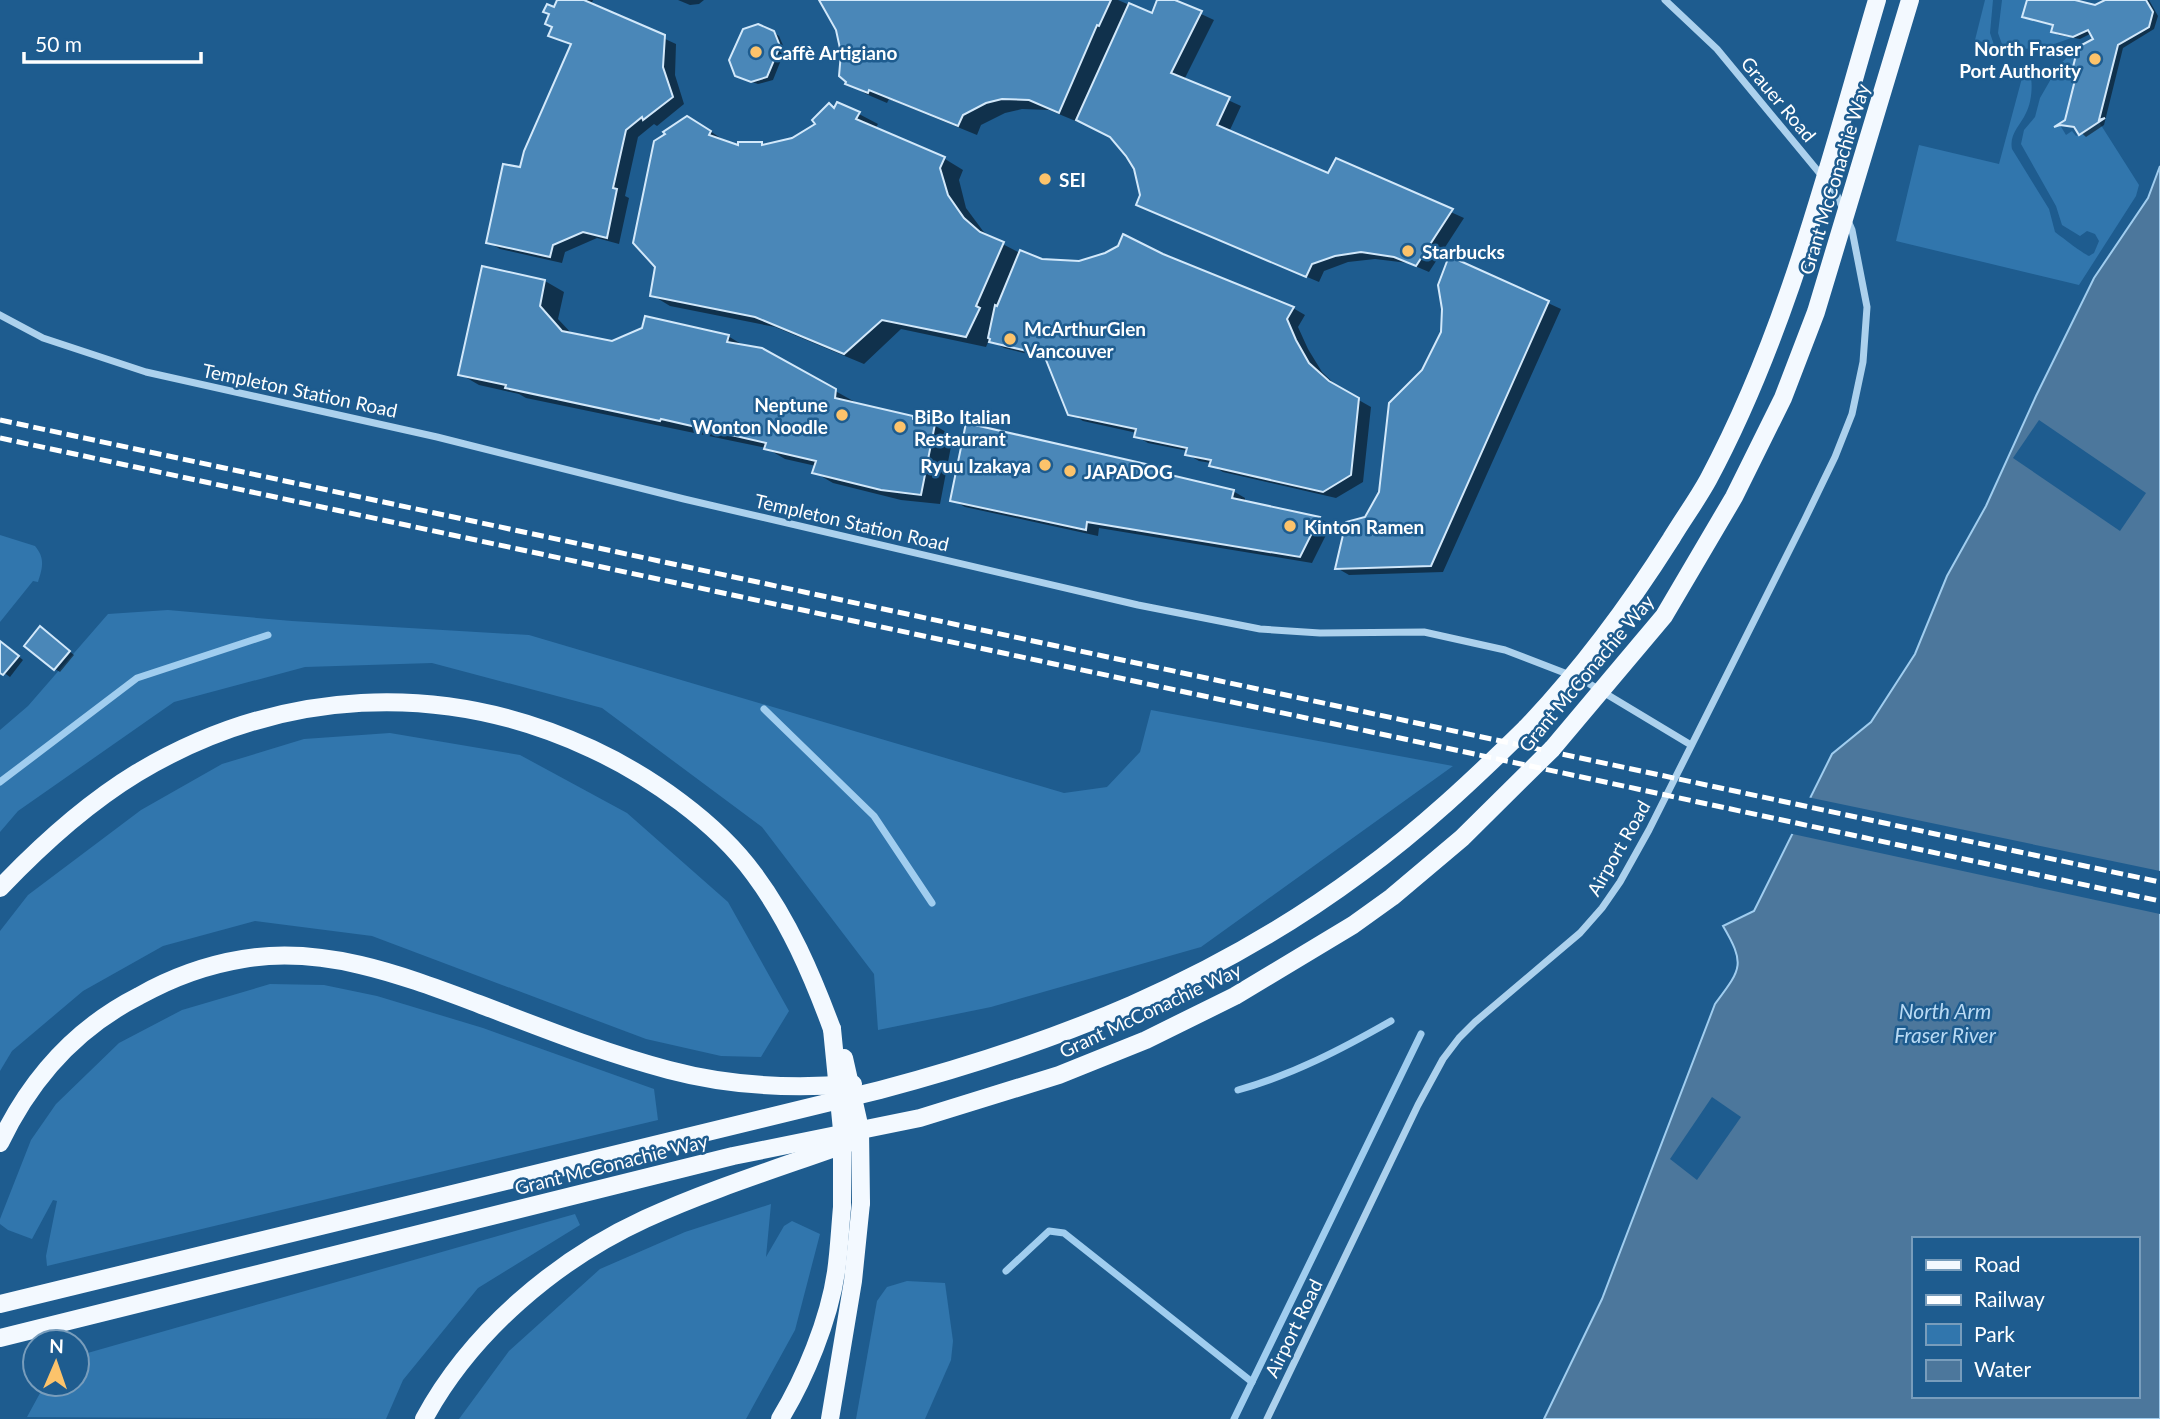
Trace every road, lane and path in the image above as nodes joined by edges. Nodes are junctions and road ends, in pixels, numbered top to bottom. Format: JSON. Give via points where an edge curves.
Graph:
{"nodes":[{"id":1,"x":1665,"y":0,"type":"edge"},
{"id":2,"x":1877,"y":0,"type":"edge"},
{"id":3,"x":1910,"y":0,"type":"edge"},
{"id":4,"x":1852,"y":230,"type":"joint"},
{"id":5,"x":0,"y":315,"type":"edge"},
{"id":6,"x":1692,"y":745,"type":"junction"},
{"id":7,"x":0,"y":888,"type":"edge"},
{"id":8,"x":832,"y":1029,"type":"junction"},
{"id":9,"x":936,"y":1075,"type":"junction"},
{"id":10,"x":920,"y":1118,"type":"junction"},
{"id":11,"x":0,"y":1143,"type":"edge"},
{"id":12,"x":0,"y":1304,"type":"edge"},
{"id":13,"x":0,"y":1338,"type":"edge"},
{"id":14,"x":424,"y":1419,"type":"edge"},
{"id":15,"x":780,"y":1419,"type":"edge"},
{"id":16,"x":830,"y":1419,"type":"edge"},
{"id":17,"x":1267,"y":1419,"type":"edge"}],
"edges":[{"from":1,"to":4,"type":"street","name":"Grauer Road","via":[[1717,49],[1836,193]]},
{"from":2,"to":9,"type":"main road","name":"Grant McConachie Way","bridge":true,"via":[[1785,301],[1754,382],[1707,481],[1633,599],[1579,670],[1480,773],[1403,840],[1253,944],[1172,988],[1098,1020]]},
{"from":3,"to":10,"type":"main road","name":"Grant McConachie Way","bridge":true,"via":[[1816,312],[1783,398],[1734,497],[1664,616],[1552,749],[1462,838],[1392,897],[1273,975],[1104,1058]]},
{"from":4,"to":6,"type":"street","name":"Airport Road","via":[[1867,307],[1863,362],[1852,414]]},
{"from":5,"to":6,"type":"street","name":"Templeton Station Road","via":[[43,338],[146,372],[1138,605],[1260,629],[1424,632],[1505,650],[1583,680]]},
{"from":6,"to":17,"type":"street","name":"Airport Road","via":[[1639,849],[1602,908],[1556,956],[1475,1022],[1443,1059]]},
{"from":7,"to":8,"type":"main road","via":[[53,836],[109,791],[164,758],[222,733],[288,713],[354,703],[420,702],[481,710],[544,728],[603,754],[657,785],[707,825],[753,872],[768,895],[803,956]]},
{"from":8,"to":15,"type":"main road","bridge":true,"via":[[842,1130],[836,1274],[801,1380]]},
{"from":8,"to":16,"type":"main road","bridge":true,"via":[[857,1108],[863,1162],[851,1293]]},
{"from":9,"to":11,"type":"main road","via":[[828,1086],[723,1081],[627,1058],[394,973],[307,957],[255,958],[181,976],[101,1019],[38,1079]]},
{"from":9,"to":12,"type":"main road","name":"Grant McConachie Way"},
{"from":10,"to":13,"type":"main road","name":"Grant McConachie Way","via":[[707,1162]]},
{"from":10,"to":14,"type":"main road","via":[[679,1205],[609,1238],[557,1272],[509,1312],[467,1356]]}]}
